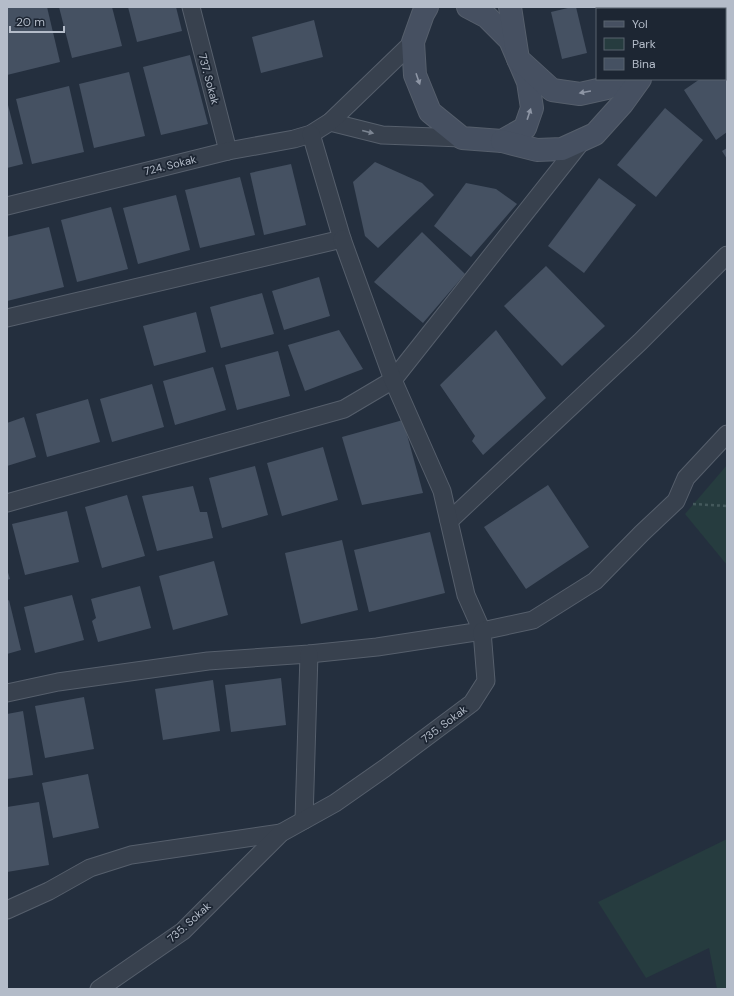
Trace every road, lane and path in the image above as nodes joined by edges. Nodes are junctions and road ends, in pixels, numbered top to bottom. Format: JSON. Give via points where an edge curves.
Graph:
{"nodes":[{"id":1,"x":191,"y":7,"type":"edge"},
{"id":2,"x":443,"y":7,"type":"edge"},
{"id":3,"x":468,"y":7,"type":"edge"},
{"id":4,"x":510,"y":7,"type":"edge"},
{"id":5,"x":423,"y":9,"type":"edge"},
{"id":6,"x":413,"y":42,"type":"junction"},
{"id":7,"x":518,"y":59,"type":"junction"},
{"id":8,"x":619,"y":80,"type":"edge"},
{"id":9,"x":639,"y":80,"type":"edge"},
{"id":10,"x":330,"y":122,"type":"junction"},
{"id":11,"x":311,"y":134,"type":"junction"},
{"id":12,"x":462,"y":138,"type":"junction"},
{"id":13,"x":582,"y":140,"type":"junction"},
{"id":14,"x":502,"y":141,"type":"junction"},
{"id":15,"x":228,"y":150,"type":"junction"},
{"id":16,"x":7,"y":206,"type":"edge"},
{"id":17,"x":342,"y":239,"type":"junction"},
{"id":18,"x":727,"y":255,"type":"edge"},
{"id":19,"x":7,"y":318,"type":"edge"},
{"id":20,"x":393,"y":380,"type":"junction"},
{"id":21,"x":727,"y":434,"type":"edge"},
{"id":22,"x":676,"y":501,"type":"junction"},
{"id":23,"x":7,"y":503,"type":"edge"},
{"id":24,"x":727,"y":506,"type":"edge"},
{"id":25,"x":449,"y":522,"type":"junction"},
{"id":26,"x":482,"y":631,"type":"junction"},
{"id":27,"x":309,"y":654,"type":"junction"},
{"id":28,"x":7,"y":693,"type":"edge"},
{"id":29,"x":304,"y":820,"type":"junction"},
{"id":30,"x":281,"y":833,"type":"junction"},
{"id":31,"x":7,"y":910,"type":"edge"},
{"id":32,"x":99,"y":989,"type":"edge"}],
"edges":[{"from":1,"to":15,"type":"street","name":"737. Sokak"},
{"from":2,"to":5,"type":"street"},
{"from":3,"to":7,"type":"street","via":[[487,17],[510,40]]},
{"from":4,"to":7,"type":"street"},
{"from":5,"to":6,"type":"street"},
{"from":6,"to":10,"type":"street","name":"724. Sokak"},
{"from":6,"to":12,"type":"street","one_way":true,"via":[[416,75],[430,112]]},
{"from":8,"to":7,"type":"street","one_way":true,"via":[[607,88],[580,94],[552,90]]},
{"from":14,"to":7,"type":"street","one_way":true,"via":[[525,128],[532,108],[528,82]]},
{"from":9,"to":13,"type":"street","via":[[595,134]]},
{"from":10,"to":11,"type":"street","name":"724. Sokak"},
{"from":10,"to":12,"type":"street","one_way":true,"via":[[382,135]]},
{"from":11,"to":15,"type":"street","name":"724. Sokak","via":[[294,140]]},
{"from":11,"to":17,"type":"street","name":"735. Sokak"},
{"from":12,"to":14,"type":"street"},
{"from":13,"to":14,"type":"street","via":[[562,150],[537,150]]},
{"from":13,"to":20,"type":"street"},
{"from":15,"to":16,"type":"street","name":"724. Sokak"},
{"from":17,"to":19,"type":"street"},
{"from":17,"to":20,"type":"street","name":"735. Sokak"},
{"from":18,"to":25,"type":"street","via":[[640,342]]},
{"from":20,"to":23,"type":"street","via":[[344,409]]},
{"from":20,"to":25,"type":"street","name":"735. Sokak","via":[[442,491]]},
{"from":21,"to":22,"type":"street","via":[[686,478]]},
{"from":22,"to":24,"type":"path"},
{"from":22,"to":26,"type":"street","via":[[595,581],[534,620]]},
{"from":25,"to":26,"type":"street","name":"735. Sokak","via":[[466,595]]},
{"from":26,"to":27,"type":"street","via":[[377,647]]},
{"from":26,"to":29,"type":"street","name":"735. Sokak","via":[[486,680],[472,703],[379,773],[335,803]]},
{"from":27,"to":28,"type":"street","via":[[208,661],[58,682]]},
{"from":27,"to":29,"type":"street"},
{"from":29,"to":30,"type":"street","name":"735. Sokak"},
{"from":30,"to":31,"type":"street","via":[[131,855],[90,868],[49,891]]},
{"from":30,"to":32,"type":"street","name":"735. Sokak","via":[[183,931]]}]}
